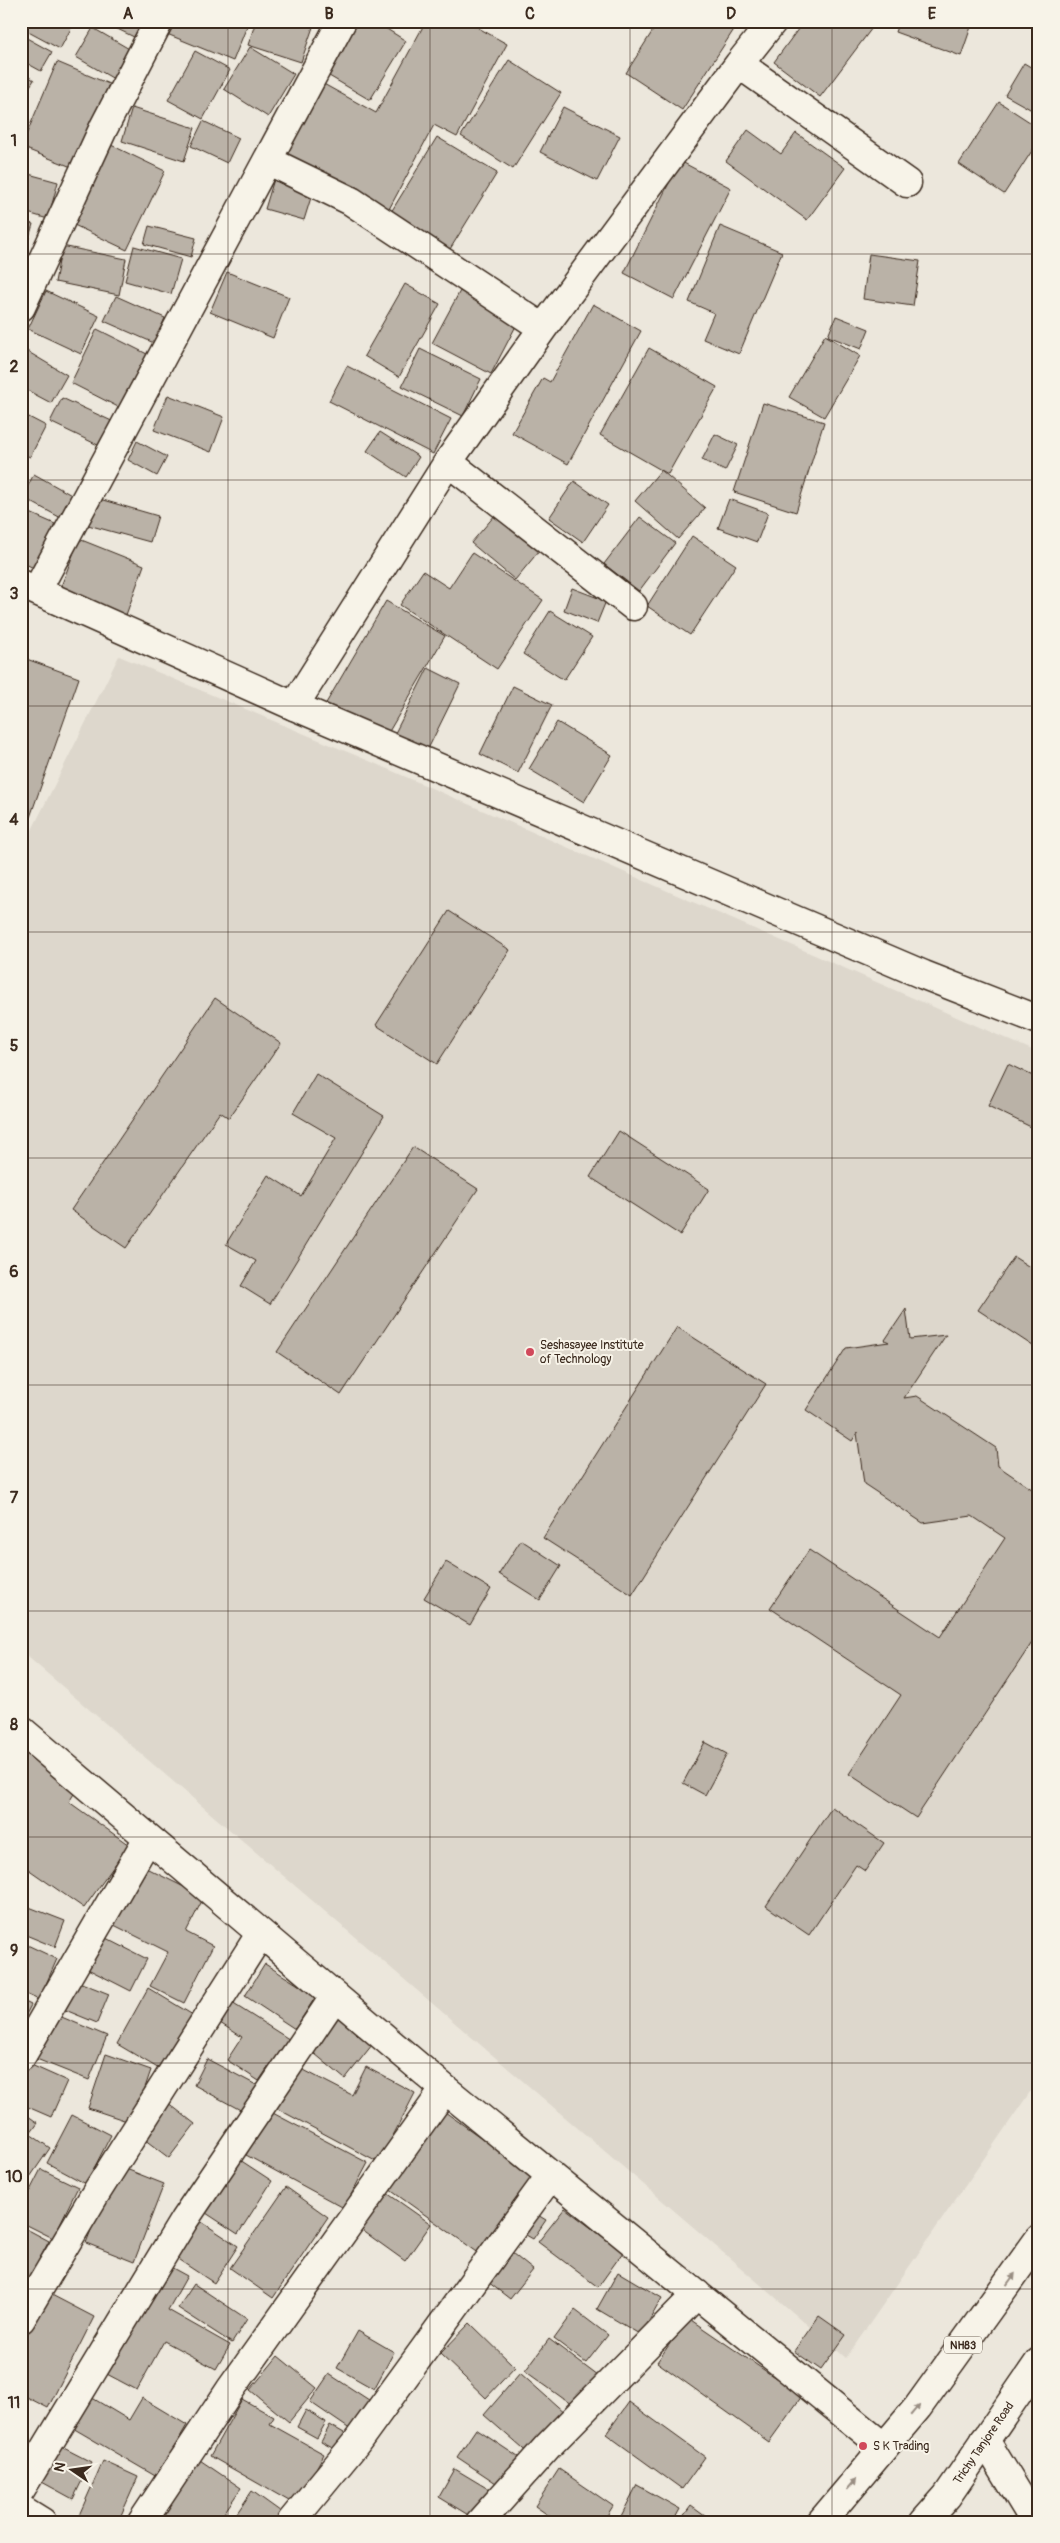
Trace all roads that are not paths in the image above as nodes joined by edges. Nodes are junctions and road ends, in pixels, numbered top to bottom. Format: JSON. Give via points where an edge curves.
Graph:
{"nodes":[{"id":1,"x":159,"y":21,"type":"edge"},
{"id":2,"x":342,"y":21,"type":"edge"},
{"id":3,"x":773,"y":21,"type":"edge"},
{"id":4,"x":739,"y":64,"type":"junction"},
{"id":5,"x":269,"y":161,"type":"junction"},
{"id":6,"x":907,"y":183,"type":"dead end"},
{"id":7,"x":21,"y":308,"type":"edge"},
{"id":8,"x":543,"y":328,"type":"junction"},
{"id":9,"x":448,"y":462,"type":"junction"},
{"id":10,"x":29,"y":587,"type":"edge"},
{"id":11,"x":633,"y":606,"type":"dead end"},
{"id":12,"x":294,"y":706,"type":"junction"},
{"id":13,"x":1039,"y":1020,"type":"edge"},
{"id":14,"x":21,"y":1730,"type":"edge"},
{"id":15,"x":148,"y":1838,"type":"junction"},
{"id":16,"x":261,"y":1933,"type":"junction"},
{"id":17,"x":335,"y":1996,"type":"junction"},
{"id":18,"x":21,"y":2057,"type":"edge"},
{"id":19,"x":445,"y":2089,"type":"junction"},
{"id":20,"x":551,"y":2175,"type":"junction"},
{"id":21,"x":1039,"y":2239,"type":"edge"},
{"id":22,"x":697,"y":2294,"type":"junction"},
{"id":23,"x":21,"y":2319,"type":"edge"},
{"id":24,"x":1034,"y":2377,"type":"edge"},
{"id":25,"x":985,"y":2440,"type":"junction"},
{"id":26,"x":884,"y":2447,"type":"junction"},
{"id":27,"x":21,"y":2490,"type":"edge"},
{"id":28,"x":21,"y":2509,"type":"edge"},
{"id":29,"x":42,"y":2522,"type":"edge"},
{"id":30,"x":142,"y":2522,"type":"edge"},
{"id":31,"x":291,"y":2522,"type":"edge"},
{"id":32,"x":480,"y":2522,"type":"edge"},
{"id":33,"x":821,"y":2522,"type":"edge"},
{"id":34,"x":924,"y":2522,"type":"edge"},
{"id":35,"x":1035,"y":2522,"type":"edge"}],
"edges":[{"from":1,"to":7,"type":"main road","via":[[104,127]]},
{"from":2,"to":5,"type":"main road"},
{"from":3,"to":4,"type":"main road"},
{"from":4,"to":6,"type":"main road"},
{"from":4,"to":8,"type":"main road"},
{"from":5,"to":8,"type":"main road","via":[[351,201]]},
{"from":5,"to":10,"type":"main road"},
{"from":8,"to":9,"type":"main road"},
{"from":9,"to":11,"type":"main road"},
{"from":9,"to":12,"type":"main road"},
{"from":10,"to":12,"type":"main road"},
{"from":12,"to":13,"type":"main road","via":[[924,975]]},
{"from":14,"to":15,"type":"main road"},
{"from":15,"to":16,"type":"main road"},
{"from":15,"to":18,"type":"main road"},
{"from":16,"to":17,"type":"main road"},
{"from":16,"to":23,"type":"main road","via":[[94,2196]]},
{"from":17,"to":19,"type":"main road"},
{"from":17,"to":27,"type":"main road","via":[[184,2220]]},
{"from":19,"to":20,"type":"main road"},
{"from":19,"to":30,"type":"main road","via":[[230,2390]]},
{"from":20,"to":22,"type":"main road"},
{"from":20,"to":31,"type":"main road","via":[[356,2443]]},
{"from":26,"to":21,"type":"main road","number":"NH83","one_way":true,"via":[[918,2407]]},
{"from":22,"to":26,"type":"main road"},
{"from":22,"to":32,"type":"main road","via":[[548,2446]]},
{"from":24,"to":25,"type":"main road","name":"Trichy Tanjore Road"},
{"from":25,"to":34,"type":"main road","name":"Trichy Tanjore Road","via":[[947,2496]]},
{"from":25,"to":35,"type":"main road"},
{"from":33,"to":26,"type":"main road","number":"NH83","one_way":true},
{"from":28,"to":29,"type":"main road"}]}
